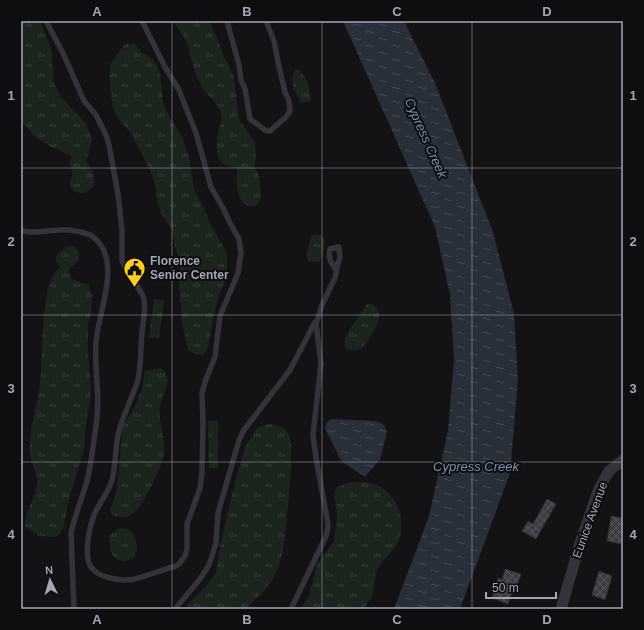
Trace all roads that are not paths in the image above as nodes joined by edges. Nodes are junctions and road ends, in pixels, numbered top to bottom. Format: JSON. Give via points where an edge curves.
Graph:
{"nodes":[{"id":1,"x":46,"y":21,"type":"edge"},
{"id":2,"x":142,"y":21,"type":"edge"},
{"id":3,"x":226,"y":21,"type":"edge"},
{"id":4,"x":266,"y":21,"type":"edge"},
{"id":5,"x":21,"y":230,"type":"edge"},
{"id":6,"x":336,"y":270,"type":"dead end"},
{"id":7,"x":317,"y":318,"type":"junction"},
{"id":8,"x":623,"y":460,"type":"edge"},
{"id":9,"x":74,"y":609,"type":"edge"},
{"id":10,"x":175,"y":609,"type":"edge"},
{"id":11,"x":291,"y":609,"type":"edge"},
{"id":12,"x":560,"y":609,"type":"edge"}],
"edges":[{"from":1,"to":2,"type":"lane","via":[[84,101],[96,115],[106,135],[118,194],[122,262],[145,302],[137,382],[119,432],[110,485],[90,527],[89,563],[92,568],[107,577],[118,580],[135,579],[176,566],[185,556],[187,524],[200,488],[202,473],[202,393],[215,357],[220,316],[238,273],[241,253],[239,239],[211,187],[196,133],[179,90]]},
{"from":3,"to":4,"type":"lane","via":[[245,89],[249,116],[268,131],[274,129],[290,111],[274,41]]},
{"from":5,"to":9,"type":"lane","via":[[67,230],[91,235],[101,245],[107,260],[108,277],[96,341],[97,417],[87,480],[71,533]]},
{"from":6,"to":7,"type":"lane","via":[[335,278]]},
{"from":7,"to":10,"type":"lane","via":[[290,370],[239,440],[218,513],[216,543],[210,561],[200,579]]},
{"from":7,"to":11,"type":"lane","via":[[316,330],[321,363],[313,435],[328,526],[324,540]]},
{"from":8,"to":12,"type":"street","name":"Eunice Avenue","via":[[609,471],[598,490]]}]}
